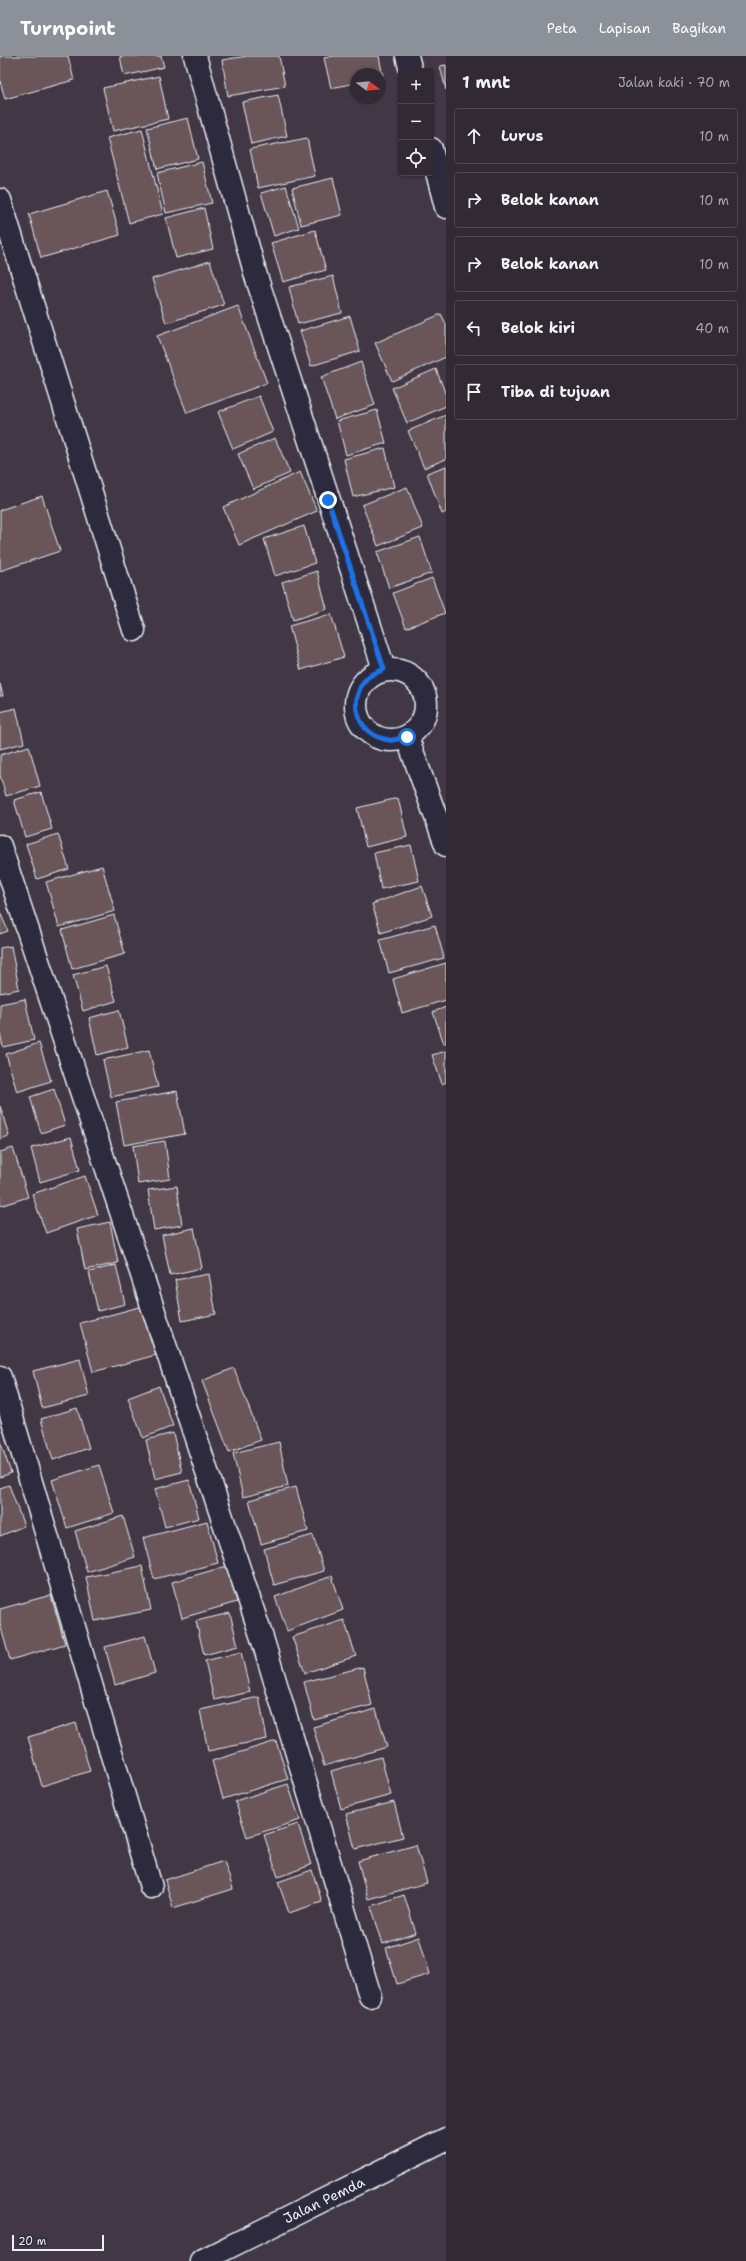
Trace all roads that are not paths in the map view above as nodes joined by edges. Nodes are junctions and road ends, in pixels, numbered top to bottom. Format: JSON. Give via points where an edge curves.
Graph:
{"nodes":[{"id":1,"x":195,"y":56,"type":"edge"},
{"id":2,"x":407,"y":56,"type":"edge"},
{"id":3,"x":410,"y":68,"type":"edge"},
{"id":4,"x":434,"y":161,"type":"edge"},
{"id":5,"x":0,"y":200,"type":"edge"},
{"id":6,"x":446,"y":207,"type":"edge"},
{"id":7,"x":134,"y":630,"type":"dead end"},
{"id":8,"x":384,"y":669,"type":"junction"},
{"id":9,"x":407,"y":737,"type":"junction"},
{"id":10,"x":446,"y":845,"type":"edge"},
{"id":11,"x":0,"y":846,"type":"edge"},
{"id":12,"x":0,"y":1377,"type":"edge"},
{"id":13,"x":151,"y":1887,"type":"dead end"},
{"id":14,"x":370,"y":1996,"type":"dead end"},
{"id":15,"x":446,"y":2139,"type":"edge"},
{"id":16,"x":201,"y":2261,"type":"edge"}],
"edges":[{"from":1,"to":8,"type":"street","via":[[256,276]]},
{"from":2,"to":3,"type":"street"},
{"from":4,"to":6,"type":"street"},
{"from":5,"to":7,"type":"street"},
{"from":8,"to":9,"type":"street","via":[[401,670],[416,678],[425,693],[425,715],[420,726]]},
{"from":8,"to":9,"type":"street","via":[[368,677],[358,691],[356,708],[361,724],[373,736],[390,741]]},
{"from":9,"to":10,"type":"street"},
{"from":11,"to":14,"type":"street","via":[[263,1641]]},
{"from":12,"to":13,"type":"street"},
{"from":15,"to":16,"type":"street","name":"Jalan Pemda"}]}
